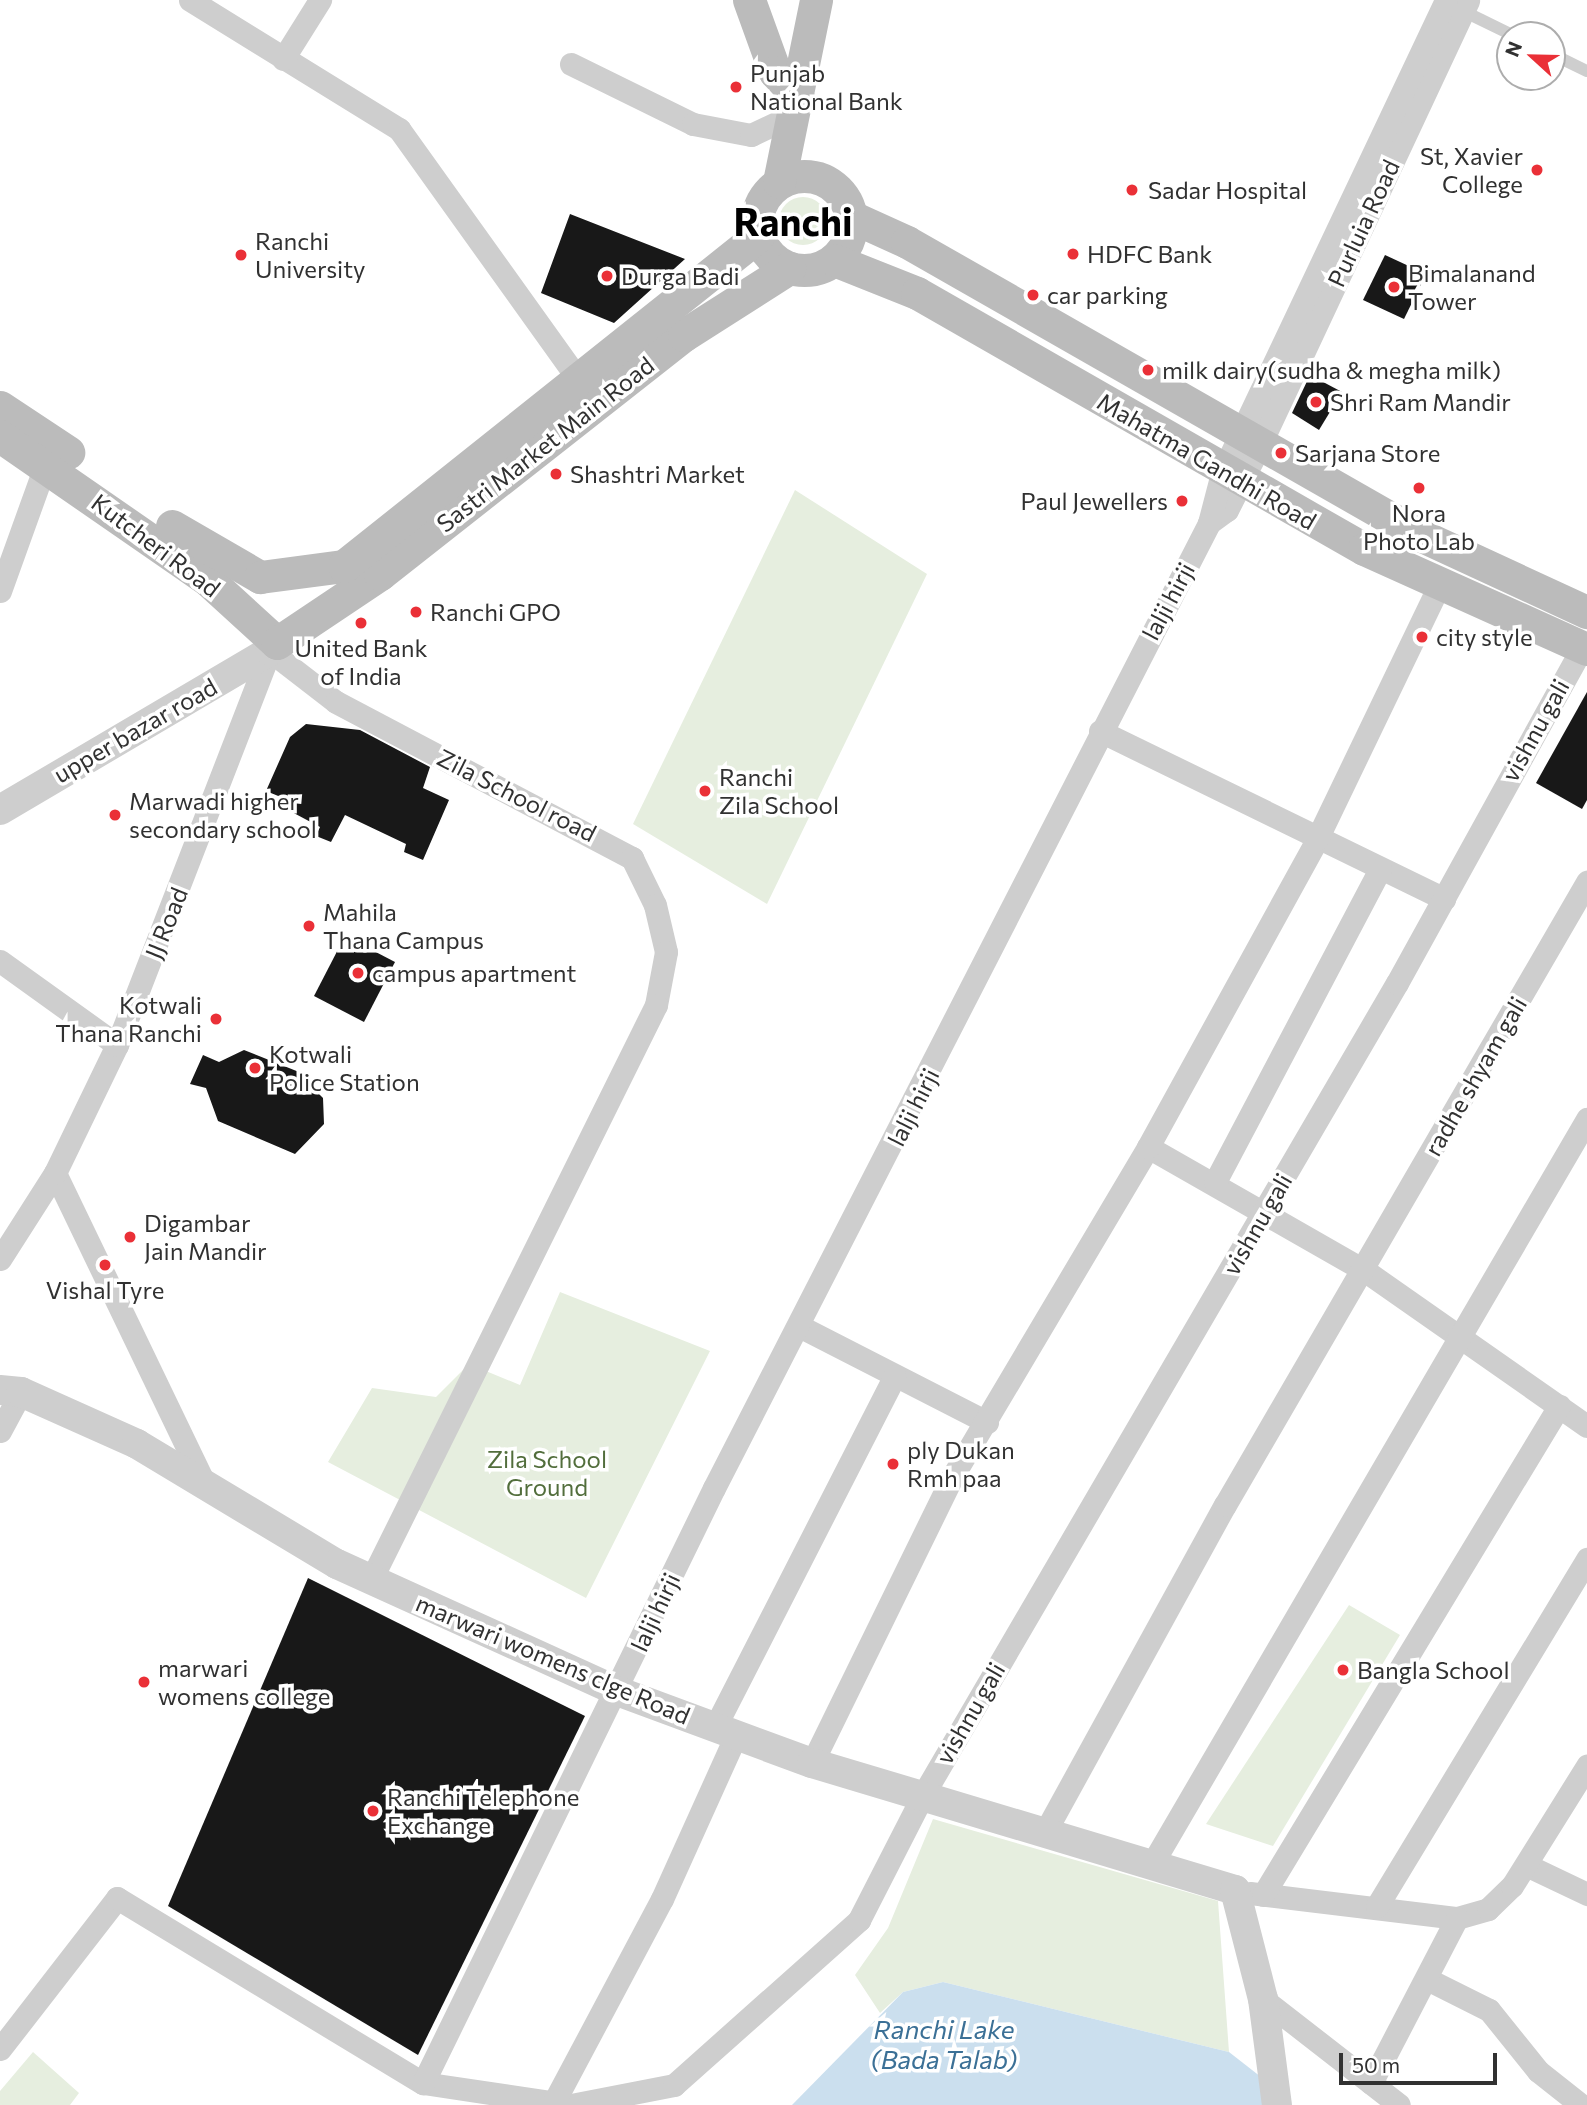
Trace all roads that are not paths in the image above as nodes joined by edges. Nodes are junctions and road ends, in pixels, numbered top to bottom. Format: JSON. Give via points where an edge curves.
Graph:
{"nodes":[{"id":1,"x":190,"y":0,"type":"edge"},
{"id":2,"x":320,"y":0,"type":"edge"},
{"id":3,"x":749,"y":0,"type":"edge"},
{"id":4,"x":817,"y":2,"type":"edge"},
{"id":5,"x":1452,"y":3,"type":"edge"},
{"id":6,"x":1496,"y":26,"type":"edge"},
{"id":7,"x":283,"y":59,"type":"junction"},
{"id":8,"x":1566,"y":61,"type":"edge"},
{"id":9,"x":570,"y":64,"type":"dead end"},
{"id":10,"x":1587,"y":71,"type":"edge"},
{"id":11,"x":795,"y":113,"type":"junction"},
{"id":12,"x":824,"y":178,"type":"junction"},
{"id":13,"x":779,"y":182,"type":"junction"},
{"id":14,"x":852,"y":217,"type":"junction"},
{"id":15,"x":758,"y":236,"type":"junction"},
{"id":16,"x":834,"y":260,"type":"junction"},
{"id":17,"x":789,"y":268,"type":"junction"},
{"id":18,"x":580,"y":382,"type":"junction"},
{"id":19,"x":0,"y":407,"type":"edge"},
{"id":20,"x":0,"y":437,"type":"edge"},
{"id":21,"x":1250,"y":442,"type":"junction"},
{"id":22,"x":46,"y":463,"type":"junction"},
{"id":23,"x":1232,"y":477,"type":"junction"},
{"id":24,"x":1439,"y":585,"type":"junction"},
{"id":25,"x":0,"y":591,"type":"edge"},
{"id":26,"x":1587,"y":612,"type":"edge"},
{"id":27,"x":272,"y":646,"type":"junction"},
{"id":28,"x":1584,"y":649,"type":"edge"},
{"id":29,"x":1100,"y":731,"type":"junction"},
{"id":30,"x":0,"y":810,"type":"edge"},
{"id":31,"x":1317,"y":839,"type":"junction"},
{"id":32,"x":1380,"y":869,"type":"junction"},
{"id":33,"x":1587,"y":882,"type":"edge"},
{"id":34,"x":1444,"y":899,"type":"junction"},
{"id":35,"x":0,"y":961,"type":"edge"},
{"id":36,"x":117,"y":1045,"type":"junction"},
{"id":37,"x":1587,"y":1119,"type":"edge"},
{"id":38,"x":1148,"y":1147,"type":"junction"},
{"id":39,"x":55,"y":1173,"type":"junction"},
{"id":40,"x":1215,"y":1182,"type":"junction"},
{"id":41,"x":1265,"y":1211,"type":"junction"},
{"id":42,"x":0,"y":1259,"type":"edge"},
{"id":43,"x":1364,"y":1270,"type":"junction"},
{"id":44,"x":802,"y":1327,"type":"junction"},
{"id":45,"x":1457,"y":1336,"type":"junction"},
{"id":46,"x":895,"y":1376,"type":"junction"},
{"id":47,"x":11,"y":1391,"type":"edge"},
{"id":48,"x":1559,"y":1406,"type":"junction"},
{"id":49,"x":987,"y":1422,"type":"junction"},
{"id":50,"x":1587,"y":1426,"type":"edge"},
{"id":51,"x":0,"y":1432,"type":"edge"},
{"id":52,"x":202,"y":1479,"type":"junction"},
{"id":53,"x":1587,"y":1559,"type":"edge"},
{"id":54,"x":371,"y":1580,"type":"junction"},
{"id":55,"x":617,"y":1691,"type":"junction"},
{"id":56,"x":725,"y":1731,"type":"junction"},
{"id":57,"x":812,"y":1763,"type":"junction"},
{"id":58,"x":1587,"y":1766,"type":"edge"},
{"id":59,"x":923,"y":1795,"type":"junction"},
{"id":60,"x":1045,"y":1832,"type":"junction"},
{"id":61,"x":1152,"y":1864,"type":"junction"},
{"id":62,"x":1526,"y":1865,"type":"junction"},
{"id":63,"x":1586,"y":1891,"type":"edge"},
{"id":64,"x":1249,"y":1892,"type":"junction"},
{"id":65,"x":1377,"y":1906,"type":"junction"},
{"id":66,"x":1457,"y":1917,"type":"junction"},
{"id":67,"x":1427,"y":1979,"type":"junction"},
{"id":68,"x":1263,"y":1999,"type":"junction"},
{"id":69,"x":0,"y":2049,"type":"edge"},
{"id":70,"x":423,"y":2083,"type":"junction"},
{"id":71,"x":1371,"y":2083,"type":"junction"},
{"id":72,"x":554,"y":2102,"type":"junction"},
{"id":73,"x":1277,"y":2105,"type":"edge"},
{"id":74,"x":1399,"y":2105,"type":"edge"},
{"id":75,"x":1581,"y":2105,"type":"edge"}],
"edges":[{"from":1,"to":7,"type":"street"},
{"from":2,"to":7,"type":"street"},
{"from":3,"to":11,"type":"main road"},
{"from":4,"to":11,"type":"main road"},
{"from":5,"to":6,"type":"lane"},
{"from":5,"to":21,"type":"street","name":"Purluia Road"},
{"from":7,"to":18,"type":"street","via":[[399,129]]},
{"from":8,"to":10,"type":"lane"},
{"from":9,"to":11,"type":"street","via":[[692,124],[751,135]]},
{"from":11,"to":12,"type":"main road"},
{"from":11,"to":13,"type":"main road"},
{"from":12,"to":13,"type":"main road"},
{"from":12,"to":14,"type":"main road","via":[[847,202]]},
{"from":13,"to":15,"type":"main road","via":[[760,205]]},
{"from":14,"to":16,"type":"main road","via":[[845,248]]},
{"from":14,"to":21,"type":"main road","name":"Mahatma Gandhi Road","via":[[907,242]]},
{"from":15,"to":17,"type":"main road"},
{"from":15,"to":18,"type":"main road"},
{"from":16,"to":17,"type":"main road","via":[[820,268]]},
{"from":16,"to":23,"type":"main road","name":"Mahatma Gandhi Road","via":[[917,293]]},
{"from":17,"to":27,"type":"main road","name":"Sastri Market Main Road","via":[[684,335],[306,626]]},
{"from":18,"to":19,"type":"main road","via":[[344,566],[260,577],[234,566]]},
{"from":20,"to":22,"type":"main road","name":"Kutcheri Road"},
{"from":21,"to":23,"type":"street","name":"Purluia Road"},
{"from":21,"to":26,"type":"main road","name":"Mahatma Gandhi Road","via":[[1420,535]]},
{"from":22,"to":25,"type":"street"},
{"from":22,"to":27,"type":"main road","name":"Kutcheri Road","via":[[208,580]]},
{"from":23,"to":24,"type":"main road","name":"Mahatma Gandhi Road"},
{"from":23,"to":29,"type":"street","name":"lalji hirji","via":[[1227,510],[1209,523]]},
{"from":24,"to":28,"type":"main road","name":"Mahatma Gandhi Road"},
{"from":24,"to":31,"type":"street"},
{"from":27,"to":30,"type":"street","name":"upper bazar road"},
{"from":27,"to":36,"type":"street","name":"JJ Road"},
{"from":27,"to":54,"type":"street","name":"Zila School road","via":[[336,702],[632,858],[655,905],[666,952],[656,1004]]},
{"from":28,"to":34,"type":"street","name":"vishnu gali"},
{"from":29,"to":31,"type":"street"},
{"from":29,"to":44,"type":"street","name":"lalji hirji"},
{"from":31,"to":32,"type":"street"},
{"from":31,"to":38,"type":"street"},
{"from":32,"to":34,"type":"street"},
{"from":32,"to":40,"type":"street"},
{"from":33,"to":43,"type":"street","name":"radhe shyam gali"},
{"from":34,"to":41,"type":"street","name":"vishnu gali"},
{"from":35,"to":36,"type":"street"},
{"from":36,"to":39,"type":"street","name":"JJ Road"},
{"from":37,"to":45,"type":"street"},
{"from":38,"to":40,"type":"street"},
{"from":38,"to":49,"type":"street"},
{"from":39,"to":42,"type":"street","name":"JJ Road"},
{"from":39,"to":52,"type":"street"},
{"from":40,"to":41,"type":"street"},
{"from":41,"to":43,"type":"street"},
{"from":41,"to":59,"type":"street","name":"vishnu gali"},
{"from":43,"to":45,"type":"street"},
{"from":43,"to":60,"type":"street","name":"radhe shyam gali","via":[[1224,1505]]},
{"from":44,"to":46,"type":"street"},
{"from":44,"to":55,"type":"street","name":"lalji hirji","via":[[713,1488]]},
{"from":45,"to":48,"type":"street"},
{"from":45,"to":61,"type":"street"},
{"from":46,"to":49,"type":"street"},
{"from":46,"to":56,"type":"street"},
{"from":47,"to":51,"type":"street"},
{"from":47,"to":52,"type":"street","name":"marwari womens clge Road"},
{"from":48,"to":50,"type":"street"},
{"from":48,"to":64,"type":"street"},
{"from":49,"to":57,"type":"street","via":[[916,1546]]},
{"from":52,"to":54,"type":"street","name":"marwari womens clge Road"},
{"from":53,"to":65,"type":"street"},
{"from":54,"to":55,"type":"street","name":"marwari womens clge Road"},
{"from":55,"to":56,"type":"street","name":"marwari womens clge Road"},
{"from":55,"to":70,"type":"street","name":"lalji hirji"},
{"from":56,"to":57,"type":"street","name":"marwari womens clge Road"},
{"from":56,"to":72,"type":"street","via":[[662,1899]]},
{"from":57,"to":59,"type":"street","name":"marwari womens clge Road"},
{"from":58,"to":62,"type":"street"},
{"from":59,"to":60,"type":"street","name":"marwari womens clge Road"},
{"from":59,"to":72,"type":"street","name":"vishnu gali","via":[[859,1920],[674,2085],[571,2105]]},
{"from":60,"to":61,"type":"street","name":"marwari womens clge Road"},
{"from":61,"to":64,"type":"street","name":"marwari womens clge Road"},
{"from":62,"to":63,"type":"street"},
{"from":62,"to":66,"type":"street","via":[[1502,1900]]},
{"from":64,"to":65,"type":"street"},
{"from":64,"to":68,"type":"street"},
{"from":65,"to":66,"type":"street"},
{"from":66,"to":67,"type":"street"},
{"from":67,"to":71,"type":"street"},
{"from":67,"to":75,"type":"street","via":[[1489,2010],[1538,2071]]},
{"from":68,"to":71,"type":"street"},
{"from":68,"to":73,"type":"street"},
{"from":69,"to":70,"type":"street","via":[[117,1898]]},
{"from":70,"to":72,"type":"street","name":"vishnu gali"},
{"from":71,"to":74,"type":"street"}]}
